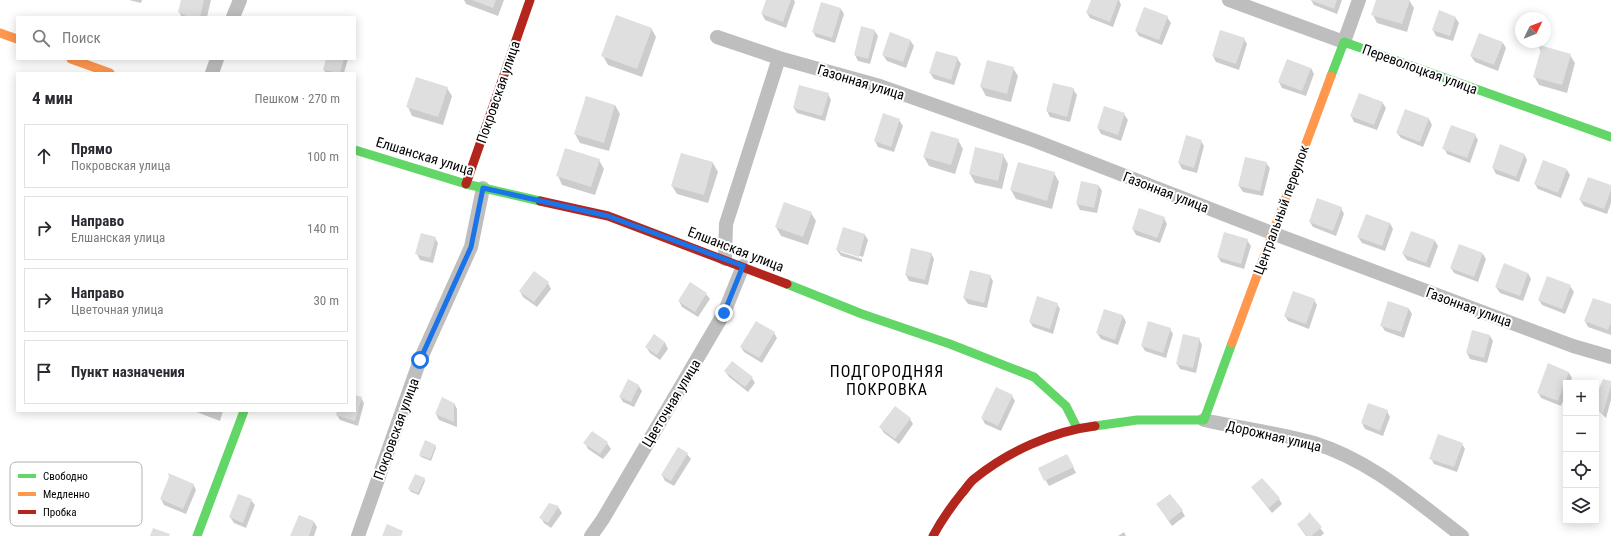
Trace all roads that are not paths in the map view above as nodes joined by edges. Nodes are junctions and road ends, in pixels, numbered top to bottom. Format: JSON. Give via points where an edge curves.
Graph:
{"nodes":[{"id":1,"x":240,"y":0,"type":"edge"},
{"id":2,"x":530,"y":0,"type":"edge"},
{"id":3,"x":1228,"y":0,"type":"edge"},
{"id":4,"x":1359,"y":0,"type":"edge"},
{"id":5,"x":233,"y":16,"type":"edge"},
{"id":6,"x":0,"y":33,"type":"edge"},
{"id":7,"x":717,"y":37,"type":"dead end"},
{"id":8,"x":16,"y":39,"type":"edge"},
{"id":9,"x":1344,"y":42,"type":"junction"},
{"id":10,"x":779,"y":58,"type":"junction"},
{"id":11,"x":74,"y":60,"type":"edge"},
{"id":12,"x":217,"y":60,"type":"edge"},
{"id":13,"x":107,"y":72,"type":"edge"},
{"id":14,"x":212,"y":72,"type":"edge"},
{"id":15,"x":1611,"y":137,"type":"edge"},
{"id":16,"x":356,"y":153,"type":"edge"},
{"id":17,"x":466,"y":184,"type":"junction"},
{"id":18,"x":483,"y":188,"type":"junction"},
{"id":19,"x":1272,"y":233,"type":"junction"},
{"id":20,"x":725,"y":259,"type":"junction"},
{"id":21,"x":743,"y":266,"type":"junction"},
{"id":22,"x":1611,"y":357,"type":"edge"},
{"id":23,"x":244,"y":412,"type":"edge"},
{"id":24,"x":1204,"y":420,"type":"junction"},
{"id":25,"x":1078,"y":428,"type":"junction"},
{"id":26,"x":197,"y":536,"type":"edge"},
{"id":27,"x":358,"y":536,"type":"edge"},
{"id":28,"x":591,"y":536,"type":"edge"},
{"id":29,"x":933,"y":536,"type":"edge"},
{"id":30,"x":1462,"y":536,"type":"edge"}],
"edges":[{"from":1,"to":5,"type":"street"},
{"from":2,"to":17,"type":"street","name":"Покровская улица"},
{"from":3,"to":9,"type":"street","name":"Переволоцкая улица"},
{"from":4,"to":9,"type":"street","name":"Центральный переулок"},
{"from":6,"to":8,"type":"street"},
{"from":7,"to":10,"type":"street","name":"Газонная улица"},
{"from":9,"to":15,"type":"street","name":"Переволоцкая улица"},
{"from":9,"to":19,"type":"street","name":"Центральный переулок"},
{"from":10,"to":19,"type":"street","name":"Газонная улица","via":[[880,86],[1033,140]]},
{"from":10,"to":20,"type":"street","via":[[726,224]]},
{"from":11,"to":13,"type":"street"},
{"from":12,"to":14,"type":"street"},
{"from":16,"to":17,"type":"street","name":"Елшанская улица"},
{"from":17,"to":18,"type":"street","name":"Елшанская улица"},
{"from":18,"to":20,"type":"street","name":"Елшанская улица","via":[[608,216]]},
{"from":18,"to":27,"type":"street","name":"Покровская улица","via":[[471,247],[420,360]]},
{"from":19,"to":22,"type":"street","name":"Газонная улица","via":[[1573,346]]},
{"from":19,"to":24,"type":"street","name":"Центральный переулок"},
{"from":20,"to":21,"type":"street","name":"Елшанская улица"},
{"from":21,"to":25,"type":"street","name":"Елшанская улица","via":[[862,314],[950,344],[1034,377],[1066,406]]},
{"from":21,"to":28,"type":"street","name":"Цветочная улица","via":[[724,313]]},
{"from":23,"to":26,"type":"street"},
{"from":24,"to":25,"type":"street","via":[[1137,420]]},
{"from":24,"to":30,"type":"street","name":"Дорожная улица","via":[[1314,444],[1347,457],[1381,475]]},
{"from":25,"to":29,"type":"street","via":[[1050,436],[1006,458],[973,480],[944,515]]}]}
